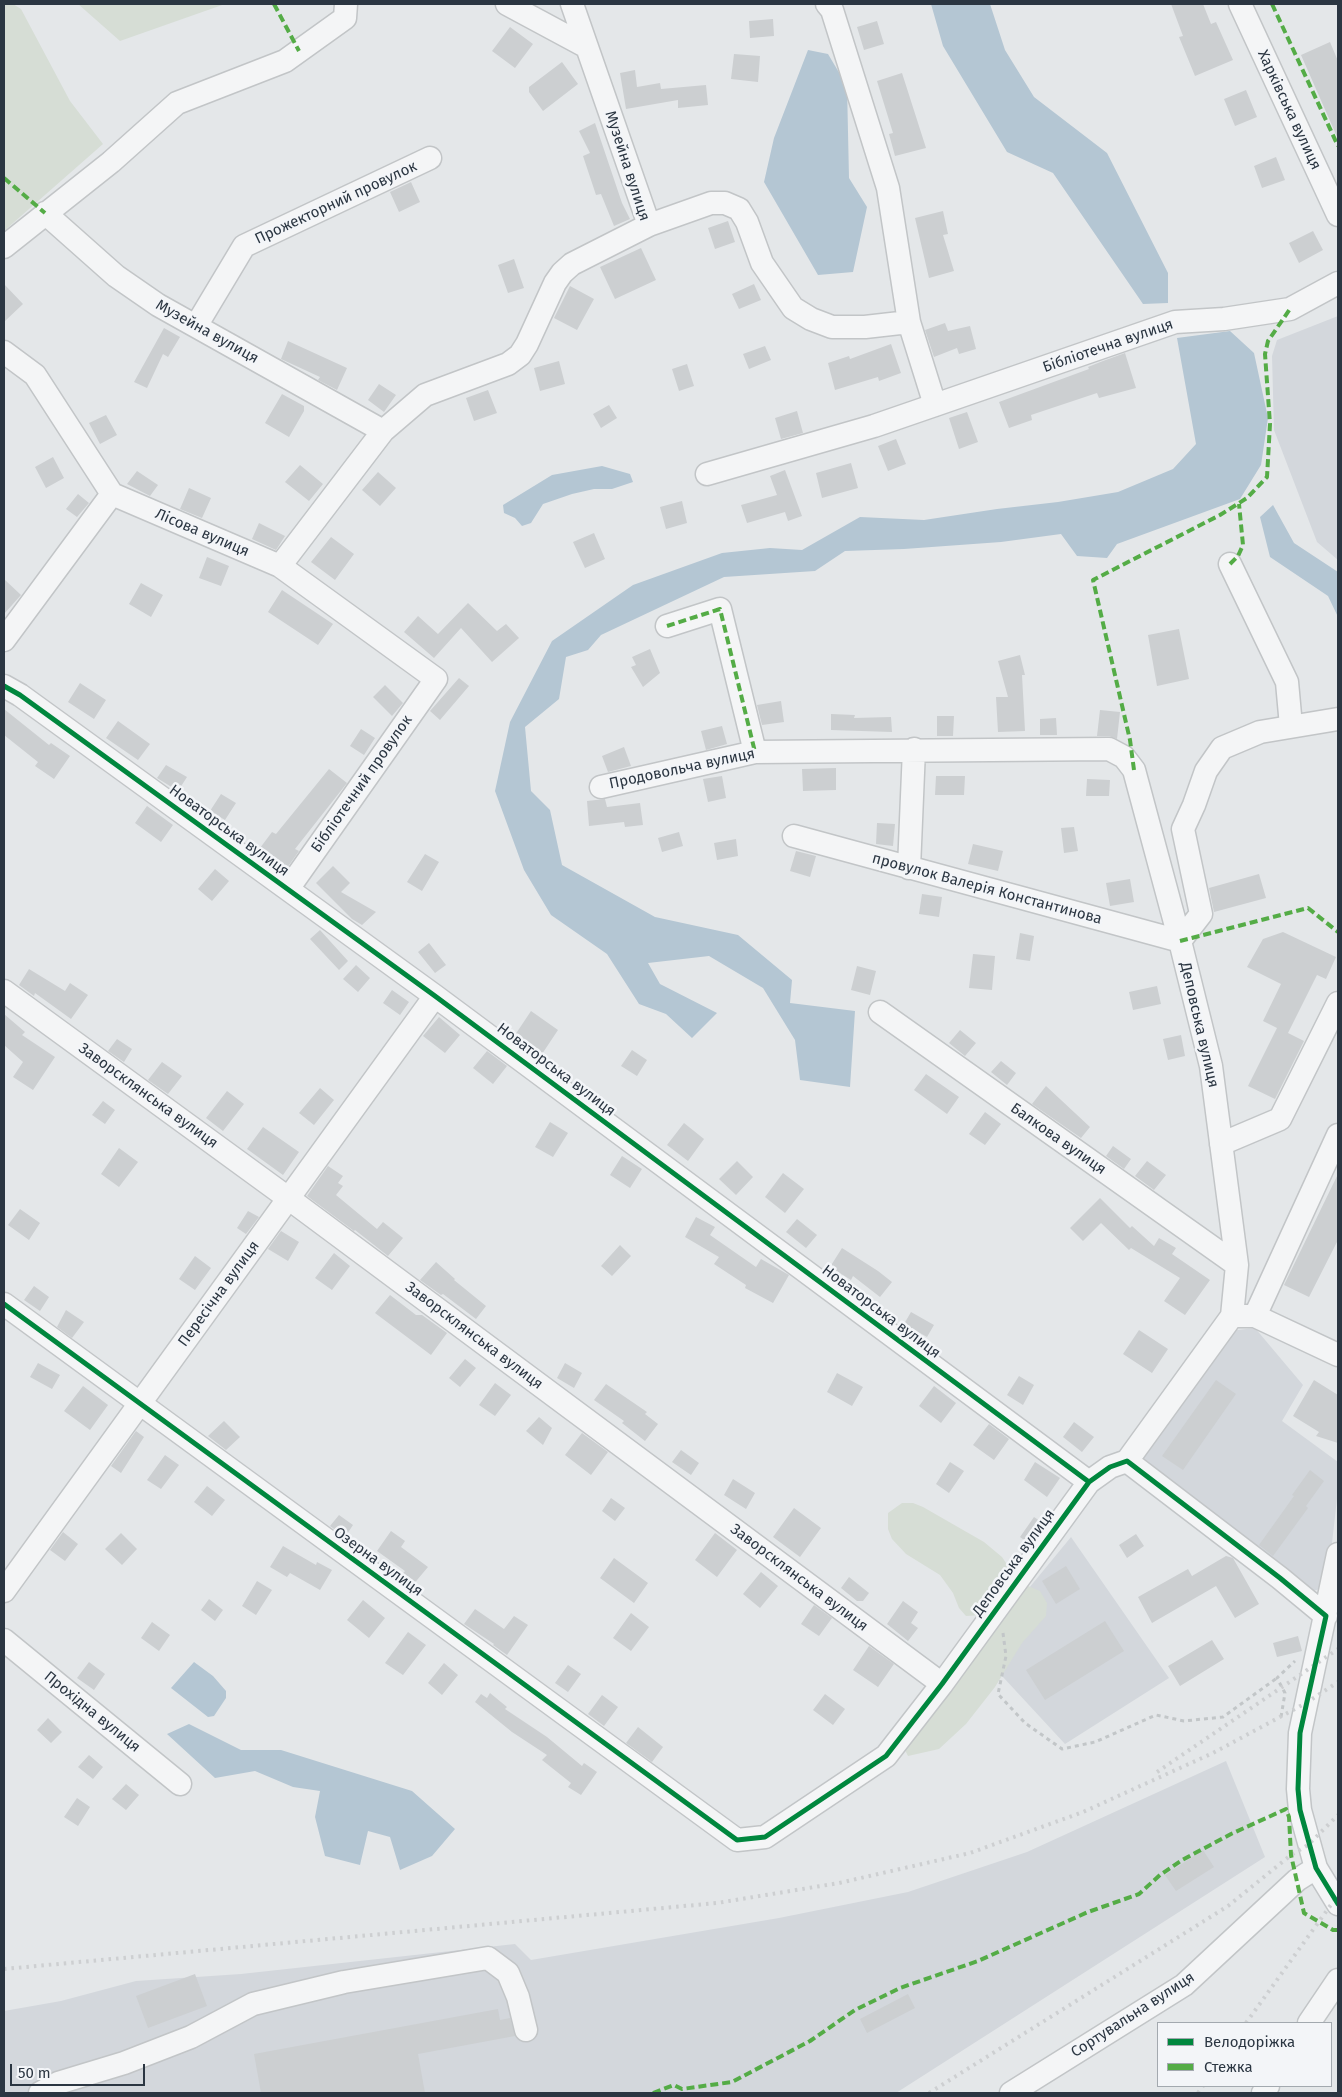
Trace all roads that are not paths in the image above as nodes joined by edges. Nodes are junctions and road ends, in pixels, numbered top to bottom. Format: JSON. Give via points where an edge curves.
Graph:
{"nodes":[{"id":1,"x":346,"y":4,"type":"edge"},
{"id":2,"x":507,"y":4,"type":"edge"},
{"id":3,"x":572,"y":4,"type":"edge"},
{"id":4,"x":828,"y":4,"type":"edge"},
{"id":5,"x":1240,"y":4,"type":"edge"},
{"id":6,"x":587,"y":48,"type":"junction"},
{"id":7,"x":430,"y":158,"type":"dead end"},
{"id":8,"x":45,"y":213,"type":"junction"},
{"id":9,"x":1338,"y":215,"type":"edge"},
{"id":10,"x":649,"y":225,"type":"junction"},
{"id":11,"x":4,"y":246,"type":"edge"},
{"id":12,"x":1338,"y":283,"type":"edge"},
{"id":13,"x":909,"y":322,"type":"junction"},
{"id":14,"x":196,"y":326,"type":"junction"},
{"id":15,"x":4,"y":352,"type":"edge"},
{"id":16,"x":936,"y":405,"type":"junction"},
{"id":17,"x":383,"y":431,"type":"junction"},
{"id":18,"x":707,"y":474,"type":"dead end"},
{"id":19,"x":112,"y":494,"type":"junction"},
{"id":20,"x":1230,"y":564,"type":"dead end"},
{"id":21,"x":280,"y":566,"type":"junction"},
{"id":22,"x":667,"y":626,"type":"dead end"},
{"id":23,"x":4,"y":640,"type":"edge"},
{"id":24,"x":436,"y":680,"type":"joint"},
{"id":25,"x":4,"y":686,"type":"edge"},
{"id":26,"x":1338,"y":719,"type":"edge"},
{"id":27,"x":1291,"y":726,"type":"junction"},
{"id":28,"x":914,"y":749,"type":"junction"},
{"id":29,"x":756,"y":752,"type":"junction"},
{"id":30,"x":1134,"y":770,"type":"joint"},
{"id":31,"x":600,"y":787,"type":"dead end"},
{"id":32,"x":794,"y":836,"type":"dead end"},
{"id":33,"x":909,"y":868,"type":"junction"},
{"id":34,"x":288,"y":889,"type":"junction"},
{"id":35,"x":1180,"y":941,"type":"junction"},
{"id":36,"x":4,"y":991,"type":"edge"},
{"id":37,"x":435,"y":996,"type":"junction"},
{"id":38,"x":1338,"y":1003,"type":"edge"},
{"id":39,"x":880,"y":1012,"type":"dead end"},
{"id":40,"x":1338,"y":1135,"type":"edge"},
{"id":41,"x":1221,"y":1144,"type":"junction"},
{"id":42,"x":288,"y":1198,"type":"junction"},
{"id":43,"x":1237,"y":1266,"type":"junction"},
{"id":44,"x":4,"y":1304,"type":"edge"},
{"id":45,"x":1232,"y":1316,"type":"junction"},
{"id":46,"x":1255,"y":1316,"type":"junction"},
{"id":47,"x":1338,"y":1355,"type":"edge"},
{"id":48,"x":140,"y":1404,"type":"junction"},
{"id":49,"x":1127,"y":1461,"type":"junction"},
{"id":50,"x":1089,"y":1482,"type":"junction"},
{"id":51,"x":1338,"y":1554,"type":"edge"},
{"id":52,"x":4,"y":1591,"type":"edge"},
{"id":53,"x":1326,"y":1616,"type":"junction"},
{"id":54,"x":4,"y":1640,"type":"edge"},
{"id":55,"x":942,"y":1684,"type":"junction"},
{"id":56,"x":180,"y":1784,"type":"dead end"},
{"id":57,"x":737,"y":1840,"type":"joint"},
{"id":58,"x":1316,"y":1868,"type":"junction"},
{"id":59,"x":1338,"y":1904,"type":"edge"},
{"id":60,"x":1338,"y":1980,"type":"edge"},
{"id":61,"x":1310,"y":2022,"type":"edge"},
{"id":62,"x":526,"y":2030,"type":"dead end"},
{"id":63,"x":40,"y":2093,"type":"edge"},
{"id":64,"x":1012,"y":2093,"type":"edge"}],
"edges":[{"from":1,"to":8,"type":"street","via":[[345,18],[286,61],[177,103],[111,162]]},
{"from":2,"to":6,"type":"street"},
{"from":3,"to":6,"type":"street","name":"Музейна вулиця"},
{"from":4,"to":13,"type":"street","via":[[888,188]]},
{"from":5,"to":9,"type":"street","name":"Харківська вулиця"},
{"from":6,"to":10,"type":"street","name":"Музейна вулиця"},
{"from":7,"to":14,"type":"street","name":"Прожекторний провулок","via":[[244,246]]},
{"from":8,"to":11,"type":"street"},
{"from":8,"to":14,"type":"street","name":"Музейна вулиця","via":[[116,276]]},
{"from":10,"to":13,"type":"street","via":[[711,203],[725,203],[739,209],[762,263],[793,308],[832,327]]},
{"from":10,"to":17,"type":"street","name":"Музейна вулиця","via":[[572,264],[562,274],[520,355],[508,364],[425,396]]},
{"from":12,"to":16,"type":"street","name":"Бібліотечна вулиця","via":[[1290,309],[1224,319],[1174,322]]},
{"from":13,"to":16,"type":"street"},
{"from":14,"to":17,"type":"street","name":"Музейна вулиця"},
{"from":15,"to":19,"type":"street","via":[[35,375]]},
{"from":16,"to":18,"type":"street","name":"Бібліотечна вулиця"},
{"from":17,"to":21,"type":"street","name":"Музейна вулиця"},
{"from":19,"to":21,"type":"street","name":"Лісова вулиця"},
{"from":19,"to":23,"type":"street"},
{"from":20,"to":27,"type":"street","via":[[1287,682]]},
{"from":21,"to":24,"type":"street","name":"Лісова вулиця"},
{"from":22,"to":29,"type":"street","via":[[720,609]]},
{"from":24,"to":34,"type":"street","name":"Бібліотечний провулок"},
{"from":25,"to":34,"type":"street","name":"Новаторська вулиця"},
{"from":26,"to":27,"type":"street"},
{"from":27,"to":35,"type":"street","via":[[1260,732],[1222,748],[1206,771],[1183,829],[1201,914]]},
{"from":28,"to":29,"type":"street","name":"Продовольча вулиця"},
{"from":28,"to":30,"type":"street","name":"Продовольча вулиця","via":[[1109,749],[1124,757]]},
{"from":28,"to":33,"type":"street"},
{"from":29,"to":31,"type":"street","name":"Продовольча вулиця"},
{"from":30,"to":35,"type":"street","name":"Деповська вулиця"},
{"from":32,"to":33,"type":"street","name":"провулок Валерія Константинова"},
{"from":33,"to":35,"type":"street","name":"провулок Валерія Константинова"},
{"from":34,"to":37,"type":"street","name":"Новаторська вулиця"},
{"from":35,"to":41,"type":"street","name":"Деповська вулиця","via":[[1211,1066]]},
{"from":36,"to":42,"type":"street","name":"Заворсклянська вулиця"},
{"from":37,"to":42,"type":"street","name":"Пересічна вулиця"},
{"from":37,"to":50,"type":"street","name":"Новаторська вулиця"},
{"from":38,"to":41,"type":"street","via":[[1280,1119]]},
{"from":39,"to":43,"type":"street","name":"Балкова вулиця"},
{"from":40,"to":46,"type":"street"},
{"from":41,"to":43,"type":"street","name":"Деповська вулиця"},
{"from":42,"to":48,"type":"street","name":"Пересічна вулиця"},
{"from":42,"to":55,"type":"street","name":"Заворсклянська вулиця"},
{"from":43,"to":45,"type":"street","name":"Деповська вулиця"},
{"from":44,"to":48,"type":"street","name":"Озерна вулиця"},
{"from":45,"to":46,"type":"street"},
{"from":45,"to":49,"type":"street"},
{"from":46,"to":47,"type":"street"},
{"from":48,"to":52,"type":"street","name":"Пересічна вулиця"},
{"from":48,"to":57,"type":"street","name":"Озерна вулиця"},
{"from":49,"to":50,"type":"street","name":"Деповська вулиця","via":[[1110,1467]]},
{"from":49,"to":53,"type":"street"},
{"from":50,"to":55,"type":"street","name":"Деповська вулиця"},
{"from":51,"to":53,"type":"street"},
{"from":53,"to":58,"type":"street","via":[[1300,1733],[1298,1771],[1300,1810]]},
{"from":54,"to":56,"type":"street","name":"Прохідна вулиця"},
{"from":55,"to":57,"type":"street","name":"Деповська вулиця","via":[[886,1756],[766,1837]]},
{"from":58,"to":59,"type":"street"},
{"from":58,"to":64,"type":"street","name":"Сортувальна вулиця","via":[[1297,1880],[1184,1986]]},
{"from":60,"to":61,"type":"street"},
{"from":62,"to":63,"type":"street","via":[[508,1973],[488,1958],[344,1982],[253,2004],[192,2037],[124,2063],[58,2083]]}]}
